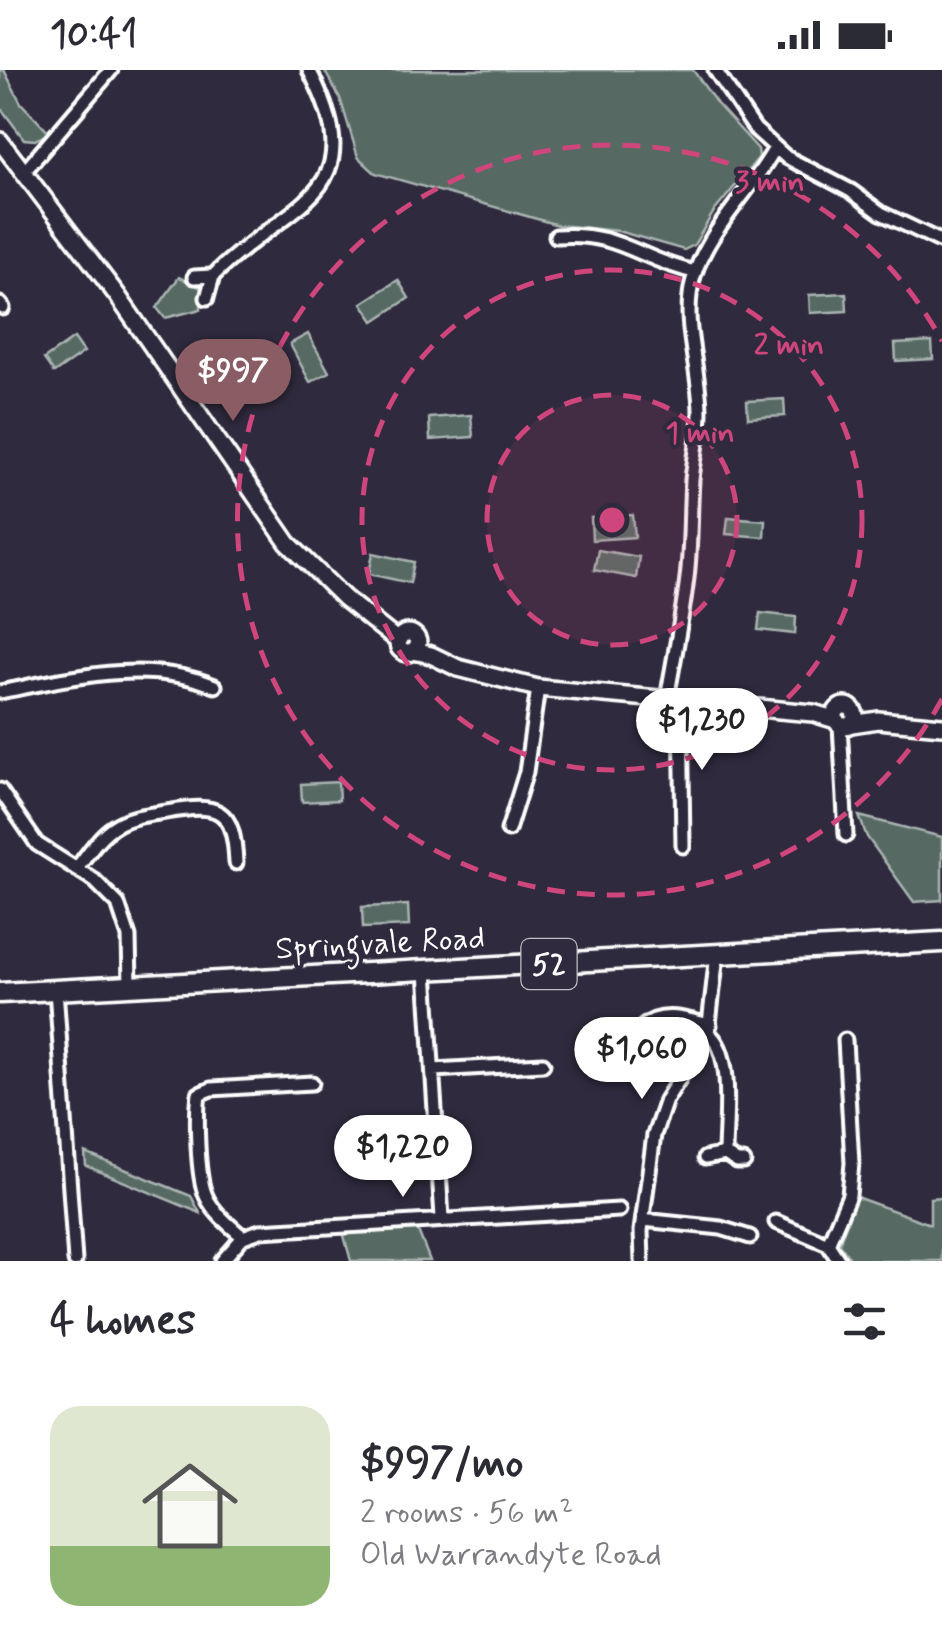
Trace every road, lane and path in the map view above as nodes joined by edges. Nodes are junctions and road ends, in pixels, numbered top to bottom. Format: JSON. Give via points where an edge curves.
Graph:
{"nodes":[{"id":1,"x":112,"y":70,"type":"edge"},
{"id":2,"x":308,"y":70,"type":"edge"},
{"id":3,"x":715,"y":70,"type":"edge"},
{"id":4,"x":0,"y":141,"type":"edge"},
{"id":5,"x":775,"y":148,"type":"junction"},
{"id":6,"x":24,"y":172,"type":"junction"},
{"id":7,"x":556,"y":236,"type":"dead end"},
{"id":8,"x":942,"y":242,"type":"edge"},
{"id":9,"x":695,"y":272,"type":"junction"},
{"id":10,"x":213,"y":276,"type":"junction"},
{"id":11,"x":194,"y":277,"type":"dead end"},
{"id":12,"x":207,"y":298,"type":"dead end"},
{"id":13,"x":216,"y":686,"type":"dead end"},
{"id":14,"x":538,"y":688,"type":"junction"},
{"id":15,"x":0,"y":692,"type":"edge"},
{"id":16,"x":674,"y":699,"type":"junction"},
{"id":17,"x":845,"y":719,"type":"junction"},
{"id":18,"x":942,"y":726,"type":"edge"},
{"id":19,"x":0,"y":790,"type":"edge"},
{"id":20,"x":508,"y":830,"type":"dead end"},
{"id":21,"x":846,"y":836,"type":"dead end"},
{"id":22,"x":684,"y":846,"type":"dead end"},
{"id":23,"x":236,"y":863,"type":"dead end"},
{"id":24,"x":76,"y":868,"type":"junction"},
{"id":25,"x":942,"y":942,"type":"edge"},
{"id":26,"x":717,"y":954,"type":"junction"},
{"id":27,"x":426,"y":971,"type":"junction"},
{"id":28,"x":130,"y":985,"type":"junction"},
{"id":29,"x":56,"y":989,"type":"junction"},
{"id":30,"x":0,"y":993,"type":"edge"},
{"id":31,"x":709,"y":1029,"type":"junction"},
{"id":32,"x":845,"y":1040,"type":"dead end"},
{"id":33,"x":640,"y":1055,"type":"dead end"},
{"id":34,"x":544,"y":1064,"type":"dead end"},
{"id":35,"x":432,"y":1070,"type":"junction"},
{"id":36,"x":312,"y":1083,"type":"dead end"},
{"id":37,"x":725,"y":1154,"type":"junction"},
{"id":38,"x":705,"y":1158,"type":"dead end"},
{"id":39,"x":744,"y":1162,"type":"dead end"},
{"id":40,"x":618,"y":1210,"type":"dead end"},
{"id":41,"x":442,"y":1218,"type":"junction"},
{"id":42,"x":642,"y":1220,"type":"junction"},
{"id":43,"x":776,"y":1222,"type":"dead end"},
{"id":44,"x":243,"y":1237,"type":"junction"},
{"id":45,"x":750,"y":1237,"type":"dead end"},
{"id":46,"x":828,"y":1244,"type":"junction"},
{"id":47,"x":75,"y":1261,"type":"edge"},
{"id":48,"x":222,"y":1261,"type":"edge"},
{"id":49,"x":642,"y":1261,"type":"edge"},
{"id":50,"x":839,"y":1261,"type":"edge"}],
"edges":[{"from":1,"to":6,"type":"street"},
{"from":2,"to":10,"type":"street","via":[[332,127],[335,154],[324,178],[289,218]]},
{"from":3,"to":5,"type":"street"},
{"from":4,"to":6,"type":"main road"},
{"from":5,"to":8,"type":"street","via":[[881,214]]},
{"from":5,"to":9,"type":"street"},
{"from":6,"to":14,"type":"main road","via":[[288,543],[344,598],[431,655]]},
{"from":7,"to":9,"type":"street","via":[[608,238]]},
{"from":9,"to":16,"type":"street","via":[[688,313],[699,428]]},
{"from":10,"to":11,"type":"street"},
{"from":10,"to":12,"type":"street"},
{"from":13,"to":15,"type":"street","via":[[166,673],[118,672]]},
{"from":14,"to":16,"type":"main road"},
{"from":14,"to":20,"type":"street","via":[[526,772]]},
{"from":16,"to":17,"type":"main road"},
{"from":16,"to":22,"type":"street"},
{"from":17,"to":18,"type":"main road"},
{"from":17,"to":21,"type":"street"},
{"from":19,"to":24,"type":"street","via":[[38,844]]},
{"from":23,"to":24,"type":"street","via":[[229,821],[218,809],[202,806],[132,817],[112,827]]},
{"from":24,"to":28,"type":"street","via":[[118,904],[128,937]]},
{"from":25,"to":26,"type":"main road","name":"Springvale Road","number":"52"},
{"from":26,"to":27,"type":"main road","name":"Springvale Road","number":"52"},
{"from":26,"to":31,"type":"street"},
{"from":27,"to":28,"type":"main road","name":"Springvale Road","number":"52"},
{"from":27,"to":35,"type":"street"},
{"from":28,"to":29,"type":"main road","name":"Springvale Road","number":"52"},
{"from":29,"to":30,"type":"main road","name":"Springvale Road","number":"52"},
{"from":29,"to":47,"type":"street"},
{"from":31,"to":33,"type":"street","via":[[679,1018],[654,1019],[643,1027]]},
{"from":31,"to":37,"type":"street","via":[[726,1064]]},
{"from":31,"to":42,"type":"street","via":[[658,1117]]},
{"from":32,"to":46,"type":"street","via":[[850,1196]]},
{"from":34,"to":35,"type":"street"},
{"from":35,"to":41,"type":"street"},
{"from":36,"to":44,"type":"street","via":[[199,1094],[206,1196]]},
{"from":37,"to":38,"type":"street"},
{"from":37,"to":39,"type":"street"},
{"from":40,"to":41,"type":"street"},
{"from":41,"to":44,"type":"street"},
{"from":42,"to":45,"type":"street"},
{"from":42,"to":49,"type":"street"},
{"from":43,"to":46,"type":"street"},
{"from":44,"to":48,"type":"street"},
{"from":46,"to":50,"type":"street"}]}
